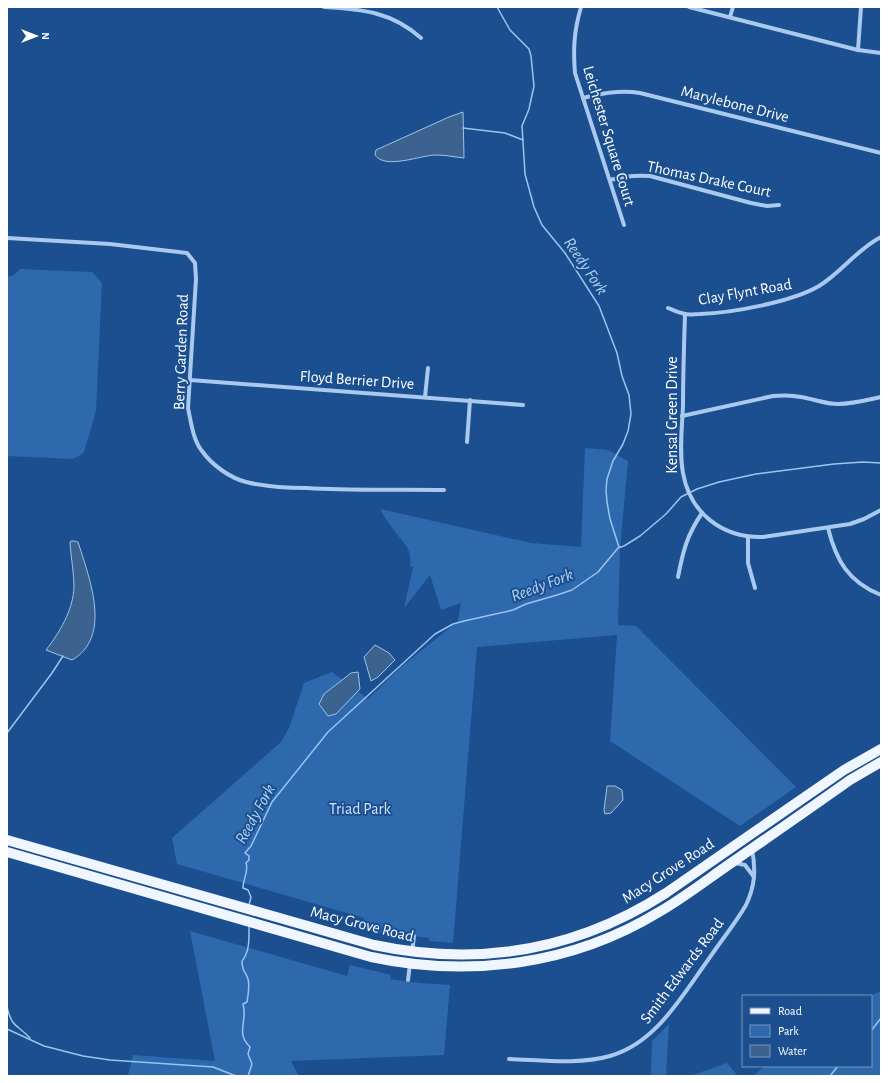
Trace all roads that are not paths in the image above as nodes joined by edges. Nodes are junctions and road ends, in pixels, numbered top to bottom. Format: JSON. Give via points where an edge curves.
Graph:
{"nodes":[{"id":1,"x":324,"y":7,"type":"edge"},
{"id":2,"x":581,"y":7,"type":"edge"},
{"id":3,"x":689,"y":7,"type":"edge"},
{"id":4,"x":733,"y":7,"type":"edge"},
{"id":5,"x":860,"y":7,"type":"edge"},
{"id":6,"x":730,"y":17,"type":"junction"},
{"id":7,"x":421,"y":38,"type":"dead end"},
{"id":8,"x":858,"y":50,"type":"junction"},
{"id":9,"x":881,"y":54,"type":"edge"},
{"id":10,"x":583,"y":98,"type":"junction"},
{"id":11,"x":881,"y":153,"type":"edge"},
{"id":12,"x":610,"y":180,"type":"junction"},
{"id":13,"x":779,"y":205,"type":"dead end"},
{"id":14,"x":624,"y":225,"type":"dead end"},
{"id":15,"x":881,"y":237,"type":"edge"},
{"id":16,"x":7,"y":238,"type":"edge"},
{"id":17,"x":668,"y":308,"type":"dead end"},
{"id":18,"x":685,"y":314,"type":"junction"},
{"id":19,"x":428,"y":368,"type":"dead end"},
{"id":20,"x":190,"y":380,"type":"junction"},
{"id":21,"x":425,"y":397,"type":"junction"},
{"id":22,"x":881,"y":397,"type":"edge"},
{"id":23,"x":470,"y":400,"type":"junction"},
{"id":24,"x":523,"y":405,"type":"dead end"},
{"id":25,"x":682,"y":416,"type":"junction"},
{"id":26,"x":467,"y":442,"type":"dead end"},
{"id":27,"x":444,"y":490,"type":"dead end"},
{"id":28,"x":881,"y":510,"type":"edge"},
{"id":29,"x":702,"y":512,"type":"junction"},
{"id":30,"x":828,"y":528,"type":"junction"},
{"id":31,"x":748,"y":537,"type":"junction"},
{"id":32,"x":678,"y":577,"type":"dead end"},
{"id":33,"x":756,"y":588,"type":"dead end"},
{"id":34,"x":881,"y":595,"type":"edge"},
{"id":35,"x":881,"y":749,"type":"edge"},
{"id":36,"x":881,"y":762,"type":"edge"},
{"id":37,"x":7,"y":840,"type":"edge"},
{"id":38,"x":737,"y":844,"type":"junction"},
{"id":39,"x":752,"y":848,"type":"junction"},
{"id":40,"x":7,"y":852,"type":"edge"},
{"id":41,"x":732,"y":862,"type":"junction"},
{"id":42,"x":754,"y":877,"type":"junction"},
{"id":43,"x":673,"y":903,"type":"junction"},
{"id":44,"x":414,"y":936,"type":"dead end"},
{"id":45,"x":312,"y":940,"type":"junction"},
{"id":46,"x":412,"y":952,"type":"junction"},
{"id":47,"x":496,"y":954,"type":"junction"},
{"id":48,"x":410,"y":964,"type":"junction"},
{"id":49,"x":408,"y":980,"type":"dead end"},
{"id":50,"x":509,"y":1059,"type":"dead end"}],
"edges":[{"from":1,"to":7,"type":"street","via":[[374,12],[408,27]]},
{"from":2,"to":10,"type":"street","name":"Leichester Square Court","via":[[573,51],[575,73]]},
{"from":3,"to":6,"type":"street"},
{"from":4,"to":6,"type":"street"},
{"from":5,"to":8,"type":"street"},
{"from":6,"to":8,"type":"street"},
{"from":8,"to":9,"type":"street"},
{"from":10,"to":11,"type":"street","name":"Marylebone Drive","via":[[609,92],[640,93]]},
{"from":10,"to":12,"type":"street","name":"Leichester Square Court"},
{"from":12,"to":13,"type":"street","name":"Thomas Drake Court","via":[[623,176],[650,176],[751,203]]},
{"from":12,"to":14,"type":"street","name":"Leichester Square Court"},
{"from":15,"to":18,"type":"street","name":"Clay Flynt Road","via":[[861,250],[827,281],[807,292],[713,314]]},
{"from":16,"to":20,"type":"street","name":"Berry Garden Road","via":[[118,245],[187,253],[195,263],[196,279]]},
{"from":17,"to":18,"type":"street","name":"Clay Flynt Road"},
{"from":18,"to":25,"type":"street","name":"Kensal Green Drive"},
{"from":19,"to":21,"type":"street"},
{"from":20,"to":21,"type":"street","name":"Floyd Berrier Drive"},
{"from":20,"to":27,"type":"street","name":"Berry Garden Road","via":[[188,408],[195,438],[211,461],[233,477],[246,482],[279,487]]},
{"from":21,"to":23,"type":"street","name":"Floyd Berrier Drive"},
{"from":22,"to":25,"type":"street","via":[[837,404],[800,396],[773,396]]},
{"from":23,"to":24,"type":"street","name":"Floyd Berrier Drive"},
{"from":23,"to":26,"type":"street"},
{"from":25,"to":29,"type":"street","name":"Kensal Green Drive","via":[[683,473],[693,501]]},
{"from":28,"to":30,"type":"street","name":"Kensal Green Drive","via":[[850,524]]},
{"from":29,"to":31,"type":"street","name":"Kensal Green Drive","via":[[724,530]]},
{"from":29,"to":32,"type":"street","via":[[687,539]]},
{"from":30,"to":31,"type":"street","name":"Kensal Green Drive"},
{"from":30,"to":34,"type":"street","via":[[845,569],[857,582]]},
{"from":31,"to":33,"type":"street","via":[[748,563]]},
{"from":35,"to":38,"type":"main road","name":"Macy Grove Road","via":[[844,770]]},
{"from":36,"to":39,"type":"main road","name":"Macy Grove Road","via":[[850,780]]},
{"from":37,"to":46,"type":"main road","name":"Macy Grove Road","via":[[374,945]]},
{"from":38,"to":43,"type":"main road","via":[[734,854]]},
{"from":38,"to":47,"type":"main road","name":"Macy Grove Road","via":[[653,902],[612,923],[555,943]]},
{"from":39,"to":41,"type":"main road","name":"Macy Grove Road"},
{"from":39,"to":42,"type":"street","name":"Smith Edwards Road","via":[[756,870]]},
{"from":40,"to":45,"type":"main road","name":"Macy Grove Road"},
{"from":41,"to":42,"type":"street","via":[[745,865]]},
{"from":41,"to":43,"type":"main road","name":"Macy Grove Road"},
{"from":42,"to":50,"type":"street","name":"Smith Edwards Road","via":[[749,898],[742,912],[679,1000],[645,1038],[629,1049],[600,1058]]},
{"from":43,"to":48,"type":"main road","name":"Macy Grove Road","via":[[632,927],[603,940],[543,959],[483,967]]},
{"from":44,"to":46,"type":"street"},
{"from":45,"to":46,"type":"main road","via":[[401,957]]},
{"from":45,"to":48,"type":"main road","name":"Macy Grove Road","via":[[371,957]]},
{"from":46,"to":47,"type":"main road","name":"Macy Grove Road","via":[[453,955]]},
{"from":47,"to":48,"type":"main road","via":[[452,960],[418,959]]},
{"from":48,"to":49,"type":"street"}]}
